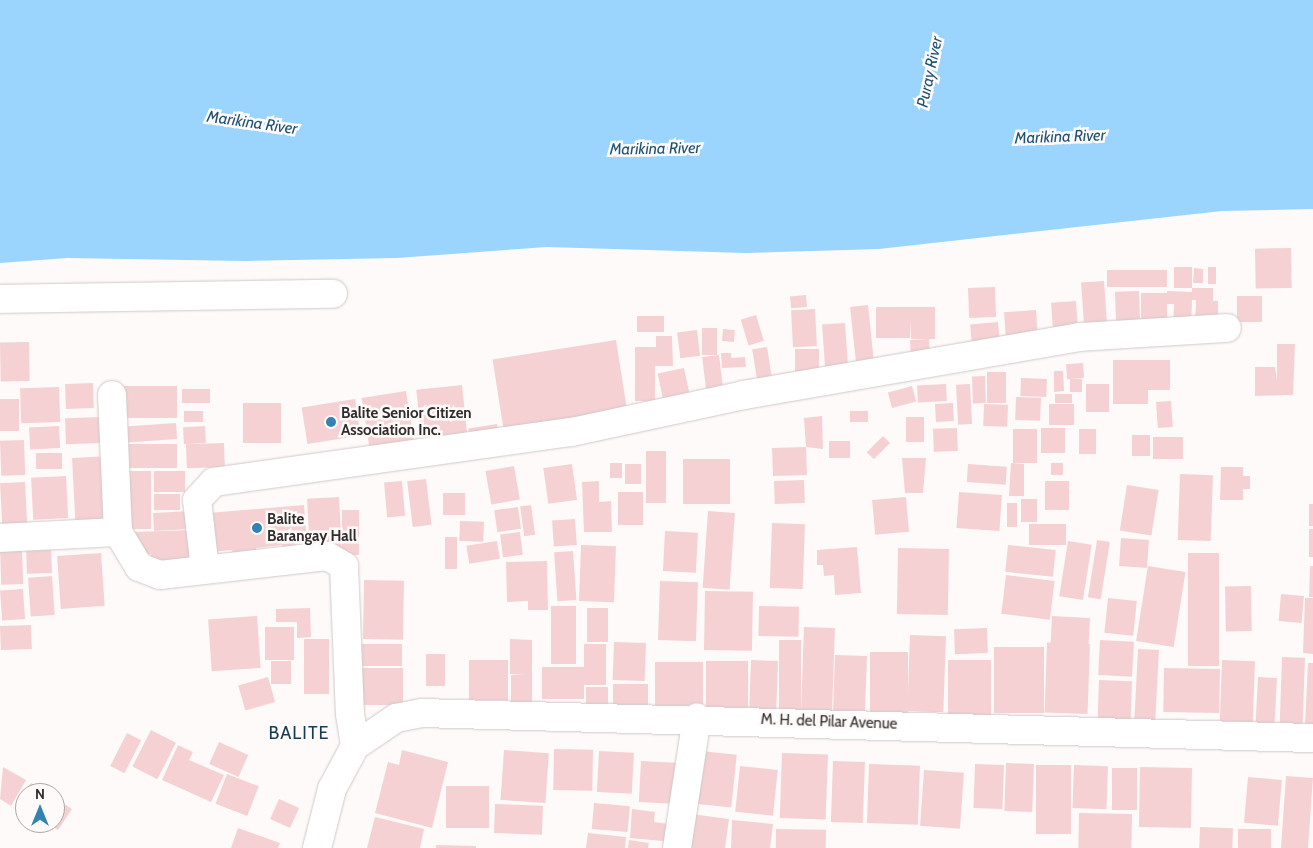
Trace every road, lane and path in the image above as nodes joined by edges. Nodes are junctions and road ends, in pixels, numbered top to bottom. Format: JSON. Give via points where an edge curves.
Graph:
{"nodes":[{"id":1,"x":333,"y":294,"type":"dead end"},
{"id":2,"x":0,"y":300,"type":"edge"},
{"id":3,"x":1228,"y":328,"type":"dead end"},
{"id":4,"x":112,"y":394,"type":"dead end"},
{"id":5,"x":118,"y":532,"type":"junction"},
{"id":6,"x":0,"y":538,"type":"edge"},
{"id":7,"x":205,"y":569,"type":"junction"},
{"id":8,"x":696,"y":718,"type":"junction"},
{"id":9,"x":1313,"y":738,"type":"edge"},
{"id":10,"x":355,"y":746,"type":"junction"},
{"id":11,"x":317,"y":848,"type":"edge"},
{"id":12,"x":678,"y":848,"type":"edge"}],
"edges":[{"from":1,"to":2,"type":"street"},
{"from":3,"to":7,"type":"street","via":[[1079,337],[744,394],[572,432],[214,482],[197,500]]},
{"from":4,"to":5,"type":"street"},
{"from":5,"to":6,"type":"street"},
{"from":5,"to":7,"type":"street","via":[[139,567],[160,575]]},
{"from":7,"to":10,"type":"street","via":[[327,556],[344,566],[350,714]]},
{"from":8,"to":9,"type":"street","name":"M. H. del Pilar Avenue"},
{"from":8,"to":10,"type":"street","name":"M. H. del Pilar Avenue","via":[[421,713],[396,718]]},
{"from":8,"to":12,"type":"street"},
{"from":10,"to":11,"type":"street","via":[[332,789]]}]}
